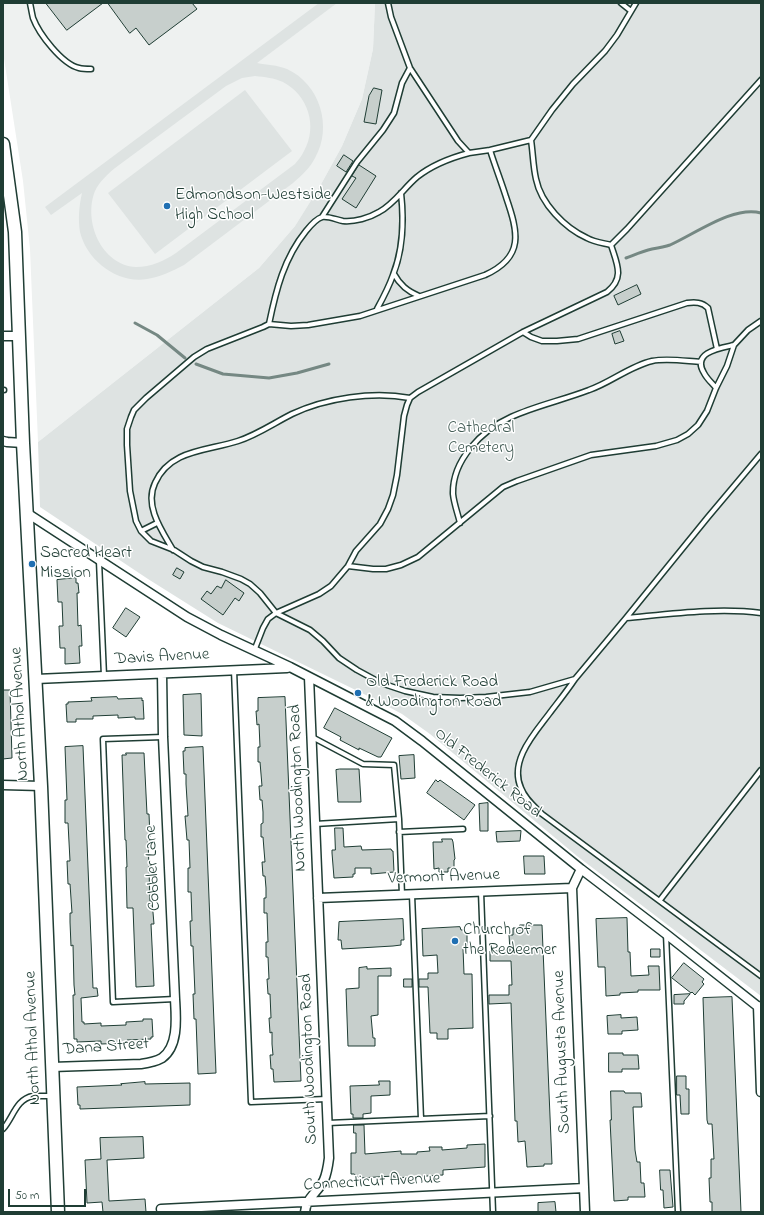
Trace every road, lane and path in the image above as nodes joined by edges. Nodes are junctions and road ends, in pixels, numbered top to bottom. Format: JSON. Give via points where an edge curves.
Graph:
{"nodes":[{"id":1,"x":30,"y":3,"type":"edge"},
{"id":2,"x":388,"y":3,"type":"edge"},
{"id":3,"x":621,"y":3,"type":"edge"},
{"id":4,"x":636,"y":3,"type":"edge"},
{"id":5,"x":631,"y":11,"type":"junction"},
{"id":6,"x":410,"y":68,"type":"junction"},
{"id":7,"x":91,"y":69,"type":"dead end"},
{"id":8,"x":761,"y":80,"type":"edge"},
{"id":9,"x":531,"y":140,"type":"junction"},
{"id":10,"x":4,"y":150,"type":"edge"},
{"id":11,"x":490,"y":150,"type":"junction"},
{"id":12,"x":469,"y":153,"type":"junction"},
{"id":13,"x":401,"y":193,"type":"junction"},
{"id":14,"x":322,"y":218,"type":"junction"},
{"id":15,"x":611,"y":245,"type":"junction"},
{"id":16,"x":394,"y":274,"type":"junction"},
{"id":17,"x":420,"y":296,"type":"junction"},
{"id":18,"x":377,"y":309,"type":"junction"},
{"id":19,"x":761,"y":322,"type":"edge"},
{"id":20,"x":268,"y":324,"type":"junction"},
{"id":21,"x":523,"y":332,"type":"junction"},
{"id":22,"x":3,"y":336,"type":"edge"},
{"id":23,"x":19,"y":336,"type":"junction"},
{"id":24,"x":734,"y":345,"type":"junction"},
{"id":25,"x":717,"y":349,"type":"junction"},
{"id":26,"x":701,"y":362,"type":"junction"},
{"id":27,"x":716,"y":388,"type":"junction"},
{"id":28,"x":410,"y":398,"type":"junction"},
{"id":29,"x":4,"y":443,"type":"edge"},
{"id":30,"x":23,"y":443,"type":"junction"},
{"id":31,"x":761,"y":454,"type":"edge"},
{"id":32,"x":27,"y":513,"type":"junction"},
{"id":33,"x":157,"y":523,"type":"junction"},
{"id":34,"x":460,"y":523,"type":"junction"},
{"id":35,"x":141,"y":531,"type":"junction"},
{"id":36,"x":174,"y":550,"type":"junction"},
{"id":37,"x":99,"y":560,"type":"junction"},
{"id":38,"x":348,"y":566,"type":"junction"},
{"id":39,"x":276,"y":612,"type":"junction"},
{"id":40,"x":761,"y":613,"type":"edge"},
{"id":41,"x":626,"y":618,"type":"junction"},
{"id":42,"x":254,"y":651,"type":"junction"},
{"id":43,"x":290,"y":667,"type":"junction"},
{"id":44,"x":234,"y":670,"type":"junction"},
{"id":45,"x":162,"y":674,"type":"junction"},
{"id":46,"x":104,"y":676,"type":"junction"},
{"id":47,"x":309,"y":677,"type":"junction"},
{"id":48,"x":36,"y":679,"type":"junction"},
{"id":49,"x":575,"y":679,"type":"junction"},
{"id":50,"x":163,"y":737,"type":"junction"},
{"id":51,"x":312,"y":737,"type":"junction"},
{"id":52,"x":761,"y":770,"type":"edge"},
{"id":53,"x":3,"y":785,"type":"edge"},
{"id":54,"x":41,"y":786,"type":"junction"},
{"id":55,"x":399,"y":819,"type":"junction"},
{"id":56,"x":315,"y":824,"type":"junction"},
{"id":57,"x":463,"y":829,"type":"dead end"},
{"id":58,"x":399,"y":832,"type":"junction"},
{"id":59,"x":581,"y":869,"type":"junction"},
{"id":60,"x":572,"y":888,"type":"junction"},
{"id":61,"x":480,"y":891,"type":"junction"},
{"id":62,"x":402,"y":894,"type":"junction"},
{"id":63,"x":412,"y":894,"type":"junction"},
{"id":64,"x":318,"y":898,"type":"junction"},
{"id":65,"x":660,"y":900,"type":"junction"},
{"id":66,"x":666,"y":934,"type":"junction"},
{"id":67,"x":761,"y":976,"type":"edge"},
{"id":68,"x":175,"y":1000,"type":"junction"},
{"id":69,"x":759,"y":1008,"type":"edge"},
{"id":70,"x":162,"y":1058,"type":"joint"},
{"id":71,"x":52,"y":1067,"type":"junction"},
{"id":72,"x":761,"y":1092,"type":"edge"},
{"id":73,"x":53,"y":1096,"type":"junction"},
{"id":74,"x":327,"y":1099,"type":"junction"},
{"id":75,"x":490,"y":1116,"type":"junction"},
{"id":76,"x":421,"y":1119,"type":"junction"},
{"id":77,"x":328,"y":1123,"type":"junction"},
{"id":78,"x":3,"y":1129,"type":"edge"},
{"id":79,"x":584,"y":1188,"type":"junction"},
{"id":80,"x":492,"y":1192,"type":"junction"},
{"id":81,"x":307,"y":1202,"type":"junction"},
{"id":82,"x":161,"y":1209,"type":"dead end"},
{"id":83,"x":206,"y":1209,"type":"edge"},
{"id":84,"x":58,"y":1212,"type":"edge"},
{"id":85,"x":305,"y":1212,"type":"edge"},
{"id":86,"x":493,"y":1212,"type":"edge"},
{"id":87,"x":585,"y":1212,"type":"edge"},
{"id":88,"x":678,"y":1212,"type":"edge"}],
"edges":[{"from":1,"to":7,"type":"lane","via":[[33,18],[50,45],[70,64],[78,68]]},
{"from":2,"to":6,"type":"lane"},
{"from":3,"to":5,"type":"lane"},
{"from":4,"to":5,"type":"lane"},
{"from":5,"to":9,"type":"lane","via":[[605,51],[573,84]]},
{"from":6,"to":12,"type":"lane","via":[[458,141]]},
{"from":6,"to":14,"type":"lane","via":[[402,83],[394,113],[384,130],[357,162]]},
{"from":8,"to":15,"type":"lane"},
{"from":9,"to":11,"type":"lane"},
{"from":9,"to":15,"type":"lane","via":[[536,180],[549,206],[577,233]]},
{"from":10,"to":23,"type":"street","name":"North Athol Avenue","via":[[15,232]]},
{"from":11,"to":12,"type":"lane"},
{"from":11,"to":17,"type":"lane","via":[[516,229],[514,248],[497,270]]},
{"from":12,"to":13,"type":"lane","via":[[430,167]]},
{"from":13,"to":14,"type":"lane","via":[[378,213],[366,218],[343,221]]},
{"from":13,"to":16,"type":"lane","via":[[403,226]]},
{"from":14,"to":20,"type":"lane","via":[[310,226],[290,255],[275,293]]},
{"from":15,"to":21,"type":"lane","via":[[618,268],[618,278],[614,286],[607,292]]},
{"from":16,"to":17,"type":"lane","via":[[399,283]]},
{"from":16,"to":18,"type":"lane"},
{"from":17,"to":18,"type":"lane"},
{"from":18,"to":20,"type":"lane","via":[[360,316],[308,325]]},
{"from":19,"to":24,"type":"lane","via":[[748,330]]},
{"from":20,"to":35,"type":"lane","via":[[194,356],[134,410],[127,429],[126,445],[130,491],[136,521]]},
{"from":21,"to":25,"type":"lane","via":[[531,338],[557,342],[696,302],[708,308]]},
{"from":21,"to":28,"type":"lane"},
{"from":22,"to":23,"type":"street"},
{"from":23,"to":30,"type":"street","name":"North Athol Avenue"},
{"from":24,"to":25,"type":"lane"},
{"from":24,"to":27,"type":"lane"},
{"from":25,"to":26,"type":"lane","via":[[709,352]]},
{"from":26,"to":27,"type":"lane","via":[[704,374]]},
{"from":26,"to":34,"type":"lane","via":[[652,361],[590,390],[510,417],[491,430],[464,456],[454,481],[453,493]]},
{"from":27,"to":34,"type":"lane","via":[[698,425],[677,440],[656,446],[591,455],[517,481],[503,487]]},
{"from":28,"to":33,"type":"lane","via":[[342,398],[318,404],[239,441],[198,450],[180,457],[168,464],[154,484],[152,496]]},
{"from":28,"to":38,"type":"lane","via":[[404,416],[397,475],[388,510],[380,524],[356,550]]},
{"from":29,"to":30,"type":"street"},
{"from":30,"to":32,"type":"street","name":"North Athol Avenue"},
{"from":31,"to":41,"type":"lane"},
{"from":32,"to":37,"type":"street","name":"Old Frederick Road"},
{"from":32,"to":48,"type":"street","name":"North Athol Avenue"},
{"from":33,"to":35,"type":"lane"},
{"from":33,"to":36,"type":"lane"},
{"from":34,"to":38,"type":"lane","via":[[418,557],[401,565],[386,569]]},
{"from":35,"to":36,"type":"lane","via":[[151,541]]},
{"from":36,"to":39,"type":"lane","via":[[203,567],[250,584]]},
{"from":37,"to":42,"type":"street","name":"Old Frederick Road","via":[[187,617]]},
{"from":37,"to":46,"type":"lane"},
{"from":38,"to":39,"type":"lane","via":[[331,586],[319,594]]},
{"from":39,"to":42,"type":"lane","via":[[263,628]]},
{"from":39,"to":49,"type":"lane","via":[[310,630],[339,658],[357,670],[381,683],[405,691],[433,697],[486,697],[530,692]]},
{"from":40,"to":41,"type":"lane","via":[[708,612]]},
{"from":41,"to":49,"type":"lane"},
{"from":42,"to":43,"type":"street","name":"Old Frederick Road"},
{"from":43,"to":44,"type":"street","name":"Davis Avenue"},
{"from":43,"to":47,"type":"street","name":"Old Frederick Road"},
{"from":44,"to":45,"type":"street","name":"Davis Avenue"},
{"from":44,"to":74,"type":"lane","via":[[251,1102]]},
{"from":45,"to":46,"type":"street","name":"Davis Avenue"},
{"from":45,"to":50,"type":"street","name":"Cobbler Lane"},
{"from":46,"to":48,"type":"street","name":"Davis Avenue"},
{"from":47,"to":51,"type":"street","name":"North Woodington Road"},
{"from":47,"to":59,"type":"street","name":"Old Frederick Road","via":[[395,721]]},
{"from":48,"to":54,"type":"street","name":"North Athol Avenue"},
{"from":49,"to":65,"type":"lane","via":[[525,748],[519,764],[520,788],[527,800],[542,814]]},
{"from":50,"to":68,"type":"street","name":"Cobbler Lane"},
{"from":50,"to":68,"type":"lane","via":[[103,740],[113,1002]]},
{"from":51,"to":55,"type":"lane","via":[[363,764],[394,765]]},
{"from":51,"to":56,"type":"street","name":"North Woodington Road"},
{"from":52,"to":65,"type":"lane"},
{"from":53,"to":54,"type":"street"},
{"from":54,"to":71,"type":"street","name":"North Athol Avenue"},
{"from":55,"to":56,"type":"lane"},
{"from":55,"to":58,"type":"lane"},
{"from":56,"to":64,"type":"street","name":"North Woodington Road"},
{"from":57,"to":58,"type":"lane"},
{"from":58,"to":62,"type":"lane"},
{"from":59,"to":60,"type":"street","name":"South Augusta Avenue"},
{"from":59,"to":66,"type":"street","name":"Old Frederick Road"},
{"from":60,"to":61,"type":"street","name":"Vermont Avenue"},
{"from":60,"to":79,"type":"street","name":"South Augusta Avenue"},
{"from":61,"to":63,"type":"street","name":"Vermont Avenue"},
{"from":61,"to":75,"type":"lane"},
{"from":62,"to":63,"type":"street","name":"Vermont Avenue"},
{"from":62,"to":64,"type":"street","name":"Vermont Avenue"},
{"from":63,"to":76,"type":"lane"},
{"from":64,"to":74,"type":"street","name":"South Woodington Road"},
{"from":65,"to":67,"type":"lane"},
{"from":66,"to":69,"type":"street","name":"Old Frederick Road"},
{"from":66,"to":88,"type":"lane"},
{"from":68,"to":70,"type":"street","name":"Cobbler Lane","via":[[174,1040]]},
{"from":69,"to":72,"type":"street"},
{"from":70,"to":71,"type":"street","name":"Dana Street","via":[[141,1064]]},
{"from":71,"to":73,"type":"street","name":"North Athol Avenue"},
{"from":73,"to":78,"type":"lane","via":[[26,1098],[16,1108]]},
{"from":73,"to":84,"type":"street","name":"North Athol Avenue"},
{"from":74,"to":77,"type":"street","name":"South Woodington Road"},
{"from":75,"to":76,"type":"lane"},
{"from":75,"to":80,"type":"lane"},
{"from":76,"to":77,"type":"lane"},
{"from":77,"to":81,"type":"street","name":"South Woodington Road","via":[[328,1170]]},
{"from":79,"to":80,"type":"street","name":"Connecticut Avenue"},
{"from":79,"to":87,"type":"street","name":"South Augusta Avenue"},
{"from":80,"to":81,"type":"street","name":"Connecticut Avenue"},
{"from":80,"to":86,"type":"lane"},
{"from":81,"to":83,"type":"street","name":"Connecticut Avenue"},
{"from":81,"to":85,"type":"street","name":"South Woodington Road"},
{"from":82,"to":83,"type":"street","name":"Connecticut Avenue"}]}
